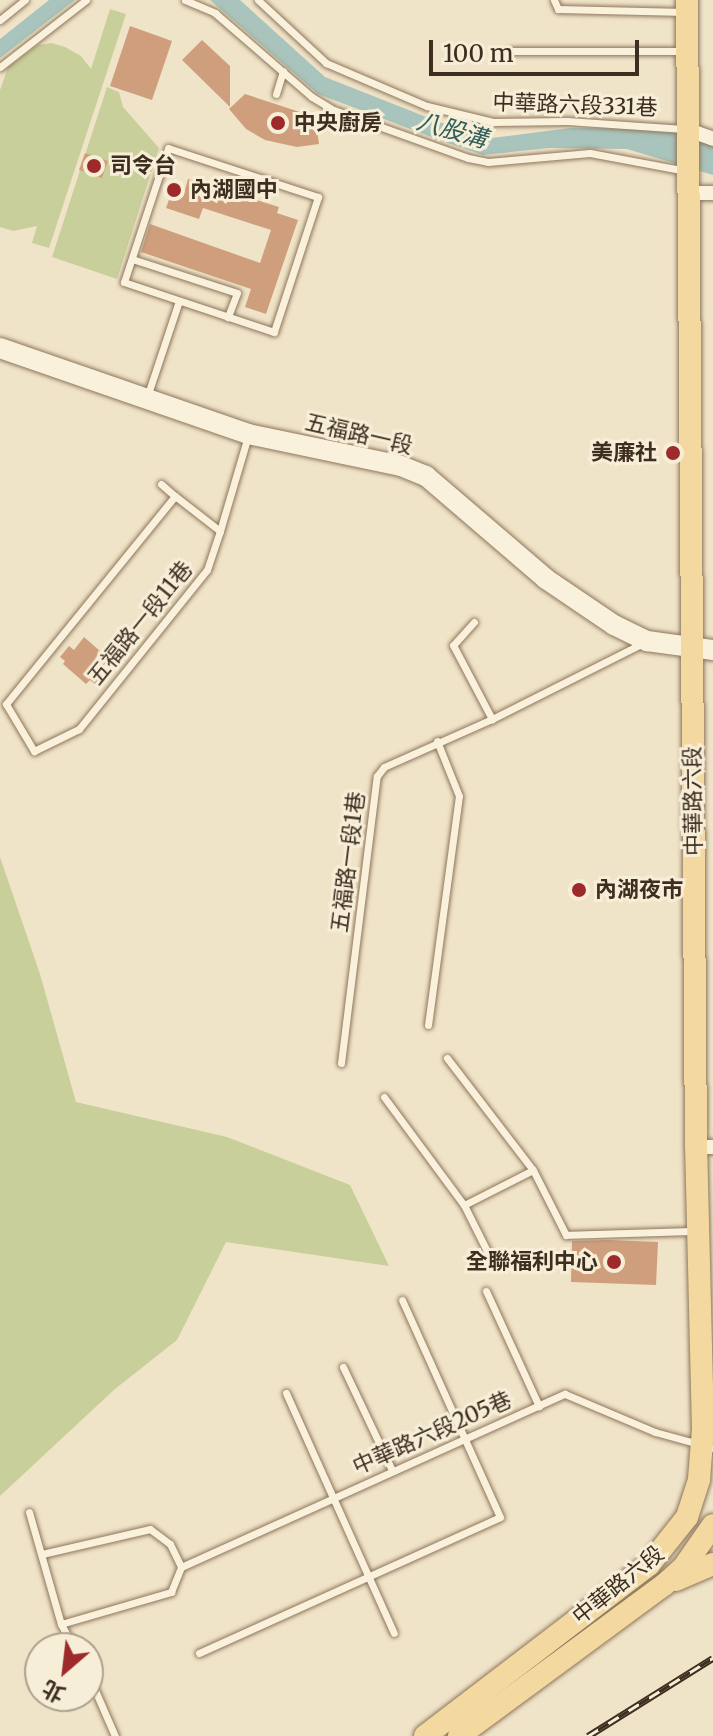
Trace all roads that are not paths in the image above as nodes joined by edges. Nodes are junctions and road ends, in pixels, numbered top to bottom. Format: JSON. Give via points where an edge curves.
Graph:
{"nodes":[{"id":1,"x":25,"y":0,"type":"edge"},
{"id":2,"x":185,"y":0,"type":"edge"},
{"id":3,"x":258,"y":0,"type":"edge"},
{"id":4,"x":554,"y":0,"type":"edge"},
{"id":5,"x":80,"y":1,"type":"edge"},
{"id":6,"x":687,"y":6,"type":"edge"},
{"id":7,"x":0,"y":20,"type":"edge"},
{"id":8,"x":511,"y":51,"type":"dead end"},
{"id":9,"x":687,"y":51,"type":"junction"},
{"id":10,"x":0,"y":67,"type":"edge"},
{"id":11,"x":283,"y":71,"type":"junction"},
{"id":12,"x":276,"y":94,"type":"dead end"},
{"id":13,"x":686,"y":129,"type":"junction"},
{"id":14,"x":713,"y":139,"type":"edge"},
{"id":15,"x":687,"y":182,"type":"junction"},
{"id":16,"x":713,"y":193,"type":"edge"},
{"id":17,"x":132,"y":259,"type":"junction"},
{"id":18,"x":179,"y":301,"type":"junction"},
{"id":19,"x":228,"y":317,"type":"junction"},
{"id":20,"x":0,"y":348,"type":"edge"},
{"id":21,"x":146,"y":398,"type":"junction"},
{"id":22,"x":248,"y":434,"type":"junction"},
{"id":23,"x":161,"y":484,"type":"dead end"},
{"id":24,"x":175,"y":496,"type":"junction"},
{"id":25,"x":220,"y":531,"type":"junction"},
{"id":26,"x":474,"y":622,"type":"dead end"},
{"id":27,"x":647,"y":641,"type":"junction"},
{"id":28,"x":702,"y":650,"type":"edge"},
{"id":29,"x":492,"y":719,"type":"junction"},
{"id":30,"x":437,"y":741,"type":"junction"},
{"id":31,"x":428,"y":1025,"type":"dead end"},
{"id":32,"x":447,"y":1058,"type":"dead end"},
{"id":33,"x":341,"y":1063,"type":"dead end"},
{"id":34,"x":384,"y":1097,"type":"dead end"},
{"id":35,"x":704,"y":1147,"type":"edge"},
{"id":36,"x":533,"y":1170,"type":"junction"},
{"id":37,"x":464,"y":1205,"type":"junction"},
{"id":38,"x":698,"y":1231,"type":"junction"},
{"id":39,"x":489,"y":1255,"type":"dead end"},
{"id":40,"x":486,"y":1291,"type":"dead end"},
{"id":41,"x":402,"y":1300,"type":"dead end"},
{"id":42,"x":343,"y":1367,"type":"dead end"},
{"id":43,"x":286,"y":1393,"type":"dead end"},
{"id":44,"x":539,"y":1406,"type":"junction"},
{"id":45,"x":466,"y":1438,"type":"junction"},
{"id":46,"x":708,"y":1448,"type":"edge"},
{"id":47,"x":392,"y":1470,"type":"junction"},
{"id":48,"x":334,"y":1495,"type":"junction"},
{"id":49,"x":29,"y":1512,"type":"dead end"},
{"id":50,"x":713,"y":1525,"type":"edge"},
{"id":51,"x":708,"y":1553,"type":"edge"},
{"id":52,"x":42,"y":1554,"type":"junction"},
{"id":53,"x":649,"y":1565,"type":"junction"},
{"id":54,"x":181,"y":1567,"type":"junction"},
{"id":55,"x":370,"y":1576,"type":"junction"},
{"id":56,"x":61,"y":1624,"type":"junction"},
{"id":57,"x":65,"y":1632,"type":"edge"},
{"id":58,"x":394,"y":1633,"type":"dead end"},
{"id":59,"x":199,"y":1653,"type":"dead end"},
{"id":60,"x":104,"y":1711,"type":"edge"},
{"id":61,"x":115,"y":1736,"type":"edge"},
{"id":62,"x":425,"y":1736,"type":"edge"},
{"id":63,"x":459,"y":1736,"type":"edge"}],
"edges":[{"from":1,"to":7,"type":"lane"},
{"from":2,"to":11,"type":"lane","via":[[215,13]]},
{"from":3,"to":13,"type":"lane","name":"中華路六段331巷","via":[[326,63],[427,106],[493,122]]},
{"from":4,"to":6,"type":"lane","via":[[558,9]]},
{"from":5,"to":10,"type":"lane"},
{"from":6,"to":9,"type":"main road"},
{"from":8,"to":9,"type":"lane"},
{"from":9,"to":13,"type":"main road"},
{"from":11,"to":12,"type":"lane"},
{"from":11,"to":15,"type":"lane","via":[[334,110],[468,158],[488,162],[590,153]]},
{"from":13,"to":14,"type":"street"},
{"from":13,"to":15,"type":"main road","name":"中華路六段"},
{"from":15,"to":16,"type":"street"},
{"from":15,"to":28,"type":"main road","name":"中華路六段"},
{"from":17,"to":18,"type":"lane","via":[[124,282]]},
{"from":17,"to":19,"type":"lane","via":[[237,293]]},
{"from":17,"to":19,"type":"lane","via":[[168,148],[318,197],[274,332]]},
{"from":18,"to":19,"type":"lane"},
{"from":18,"to":21,"type":"lane"},
{"from":20,"to":21,"type":"main road","name":"五福路一段"},
{"from":21,"to":22,"type":"main road","name":"五福路一段"},
{"from":22,"to":25,"type":"lane","name":"五福路一段11巷"},
{"from":22,"to":27,"type":"main road","name":"五福路一段","via":[[426,476],[546,579]]},
{"from":23,"to":24,"type":"lane"},
{"from":24,"to":25,"type":"lane"},
{"from":24,"to":25,"type":"lane","name":"五福路一段11巷","via":[[6,704],[34,751],[79,729],[207,570]]},
{"from":26,"to":29,"type":"lane","via":[[453,645]]},
{"from":27,"to":28,"type":"main road","name":"五福路一段"},
{"from":27,"to":29,"type":"lane","name":"五福路一段1巷"},
{"from":28,"to":35,"type":"main road","name":"中華路六段"},
{"from":29,"to":30,"type":"lane","name":"五福路一段1巷"},
{"from":30,"to":31,"type":"lane","via":[[459,796]]},
{"from":30,"to":33,"type":"lane","name":"五福路一段1巷","via":[[393,759],[377,776]]},
{"from":32,"to":36,"type":"lane"},
{"from":34,"to":37,"type":"lane"},
{"from":35,"to":38,"type":"main road","name":"中華路六段"},
{"from":36,"to":37,"type":"lane"},
{"from":36,"to":38,"type":"lane","via":[[566,1235]]},
{"from":37,"to":39,"type":"lane"},
{"from":38,"to":46,"type":"main road","name":"中華路六段"},
{"from":40,"to":44,"type":"lane"},
{"from":41,"to":45,"type":"lane"},
{"from":42,"to":47,"type":"lane"},
{"from":43,"to":48,"type":"lane"},
{"from":44,"to":45,"type":"lane","name":"中華路六段205巷"},
{"from":44,"to":46,"type":"lane","name":"中華路六段205巷","via":[[565,1394]]},
{"from":45,"to":47,"type":"lane","name":"中華路六段205巷"},
{"from":45,"to":55,"type":"lane","via":[[500,1517]]},
{"from":46,"to":53,"type":"main road","name":"中華路六段","via":[[687,1517]]},
{"from":47,"to":48,"type":"lane","name":"中華路六段205巷"},
{"from":48,"to":54,"type":"lane","name":"中華路六段205巷"},
{"from":48,"to":55,"type":"lane"},
{"from":49,"to":52,"type":"lane"},
{"from":50,"to":51,"type":"main road","name":"中華路六段"},
{"from":51,"to":53,"type":"main road","via":[[673,1553]]},
{"from":51,"to":63,"type":"main road","name":"中華路六段"},
{"from":52,"to":54,"type":"lane","via":[[150,1529],[170,1544]]},
{"from":52,"to":56,"type":"lane"},
{"from":53,"to":62,"type":"main road","name":"中華路六段"},
{"from":54,"to":56,"type":"lane","via":[[171,1592]]},
{"from":55,"to":58,"type":"lane"},
{"from":55,"to":59,"type":"lane"},
{"from":56,"to":57,"type":"lane"},
{"from":60,"to":61,"type":"lane"}]}
